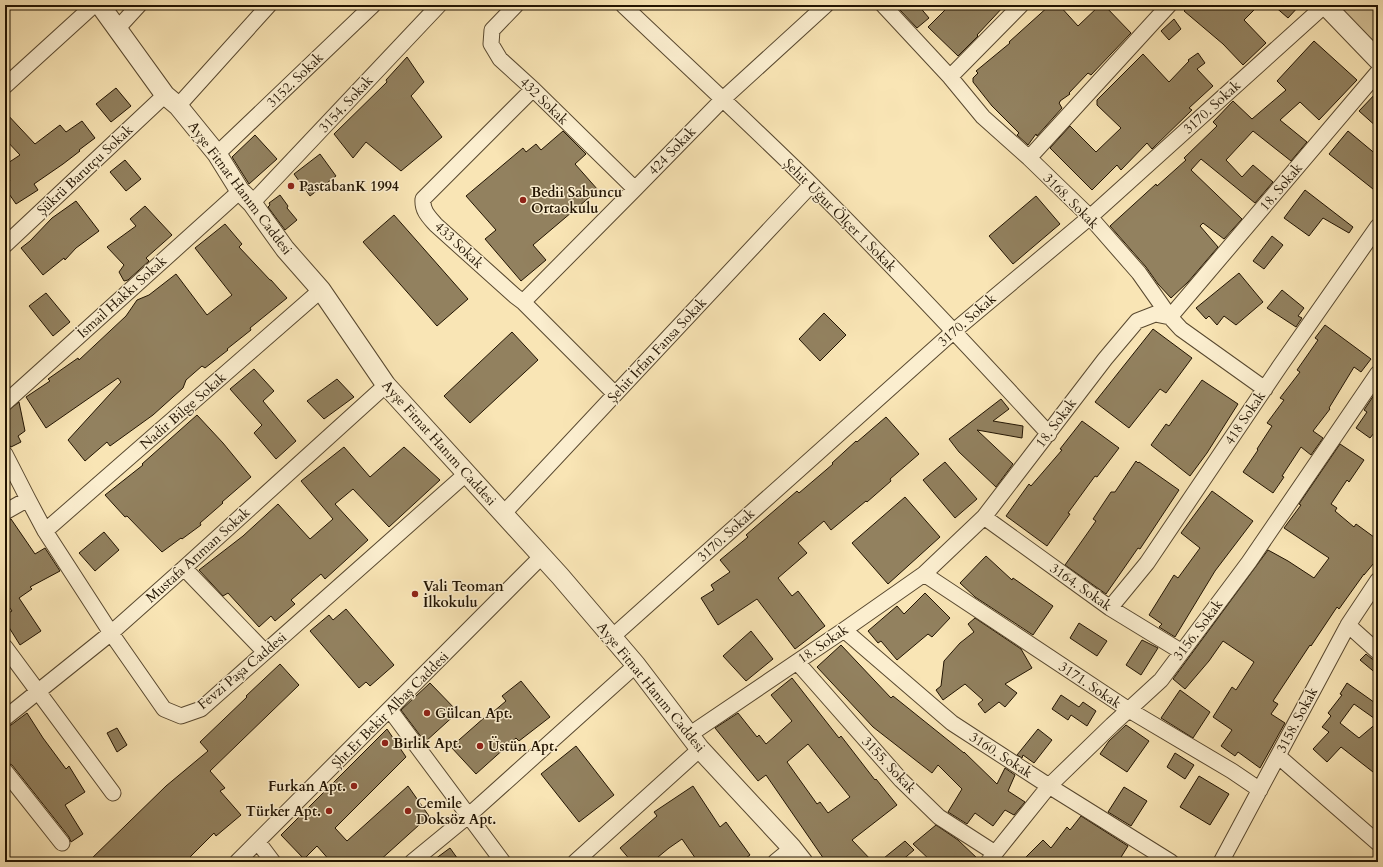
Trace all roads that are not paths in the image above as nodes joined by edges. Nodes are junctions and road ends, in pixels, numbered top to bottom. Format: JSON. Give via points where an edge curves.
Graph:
{"nodes":[{"id":1,"x":94,"y":5,"type":"edge"},
{"id":2,"x":100,"y":5,"type":"edge"},
{"id":3,"x":139,"y":5,"type":"edge"},
{"id":4,"x":269,"y":5,"type":"edge"},
{"id":5,"x":373,"y":5,"type":"edge"},
{"id":6,"x":439,"y":5,"type":"edge"},
{"id":7,"x":516,"y":5,"type":"edge"},
{"id":8,"x":622,"y":5,"type":"edge"},
{"id":9,"x":826,"y":5,"type":"edge"},
{"id":10,"x":1020,"y":5,"type":"edge"},
{"id":11,"x":1169,"y":5,"type":"edge"},
{"id":12,"x":1325,"y":5,"type":"edge"},
{"id":13,"x":885,"y":6,"type":"edge"},
{"id":14,"x":117,"y":29,"type":"junction"},
{"id":15,"x":1378,"y":60,"type":"edge"},
{"id":16,"x":1378,"y":72,"type":"edge"},
{"id":17,"x":950,"y":76,"type":"junction"},
{"id":18,"x":5,"y":86,"type":"edge"},
{"id":19,"x":533,"y":89,"type":"junction"},
{"id":20,"x":723,"y":99,"type":"junction"},
{"id":21,"x":171,"y":101,"type":"junction"},
{"id":22,"x":216,"y":154,"type":"junction"},
{"id":23,"x":1029,"y":158,"type":"junction"},
{"id":24,"x":811,"y":185,"type":"junction"},
{"id":25,"x":635,"y":189,"type":"junction"},
{"id":26,"x":246,"y":197,"type":"junction"},
{"id":27,"x":1090,"y":217,"type":"junction"},
{"id":28,"x":1378,"y":226,"type":"edge"},
{"id":29,"x":5,"y":245,"type":"edge"},
{"id":30,"x":322,"y":290,"type":"junction"},
{"id":31,"x":523,"y":302,"type":"junction"},
{"id":32,"x":1170,"y":317,"type":"junction"},
{"id":33,"x":954,"y":331,"type":"junction"},
{"id":34,"x":1378,"y":373,"type":"edge"},
{"id":35,"x":386,"y":385,"type":"junction"},
{"id":36,"x":1265,"y":388,"type":"junction"},
{"id":37,"x":615,"y":394,"type":"junction"},
{"id":38,"x":5,"y":403,"type":"edge"},
{"id":39,"x":1049,"y":434,"type":"junction"},
{"id":40,"x":5,"y":454,"type":"edge"},
{"id":41,"x":467,"y":473,"type":"junction"},
{"id":42,"x":28,"y":499,"type":"junction"},
{"id":43,"x":5,"y":512,"type":"edge"},
{"id":44,"x":503,"y":514,"type":"junction"},
{"id":45,"x":984,"y":517,"type":"junction"},
{"id":46,"x":45,"y":531,"type":"junction"},
{"id":47,"x":542,"y":556,"type":"junction"},
{"id":48,"x":184,"y":568,"type":"junction"},
{"id":49,"x":924,"y":574,"type":"junction"},
{"id":50,"x":1378,"y":580,"type":"edge"},
{"id":51,"x":1110,"y":608,"type":"junction"},
{"id":52,"x":1348,"y":625,"type":"junction"},
{"id":53,"x":844,"y":630,"type":"junction"},
{"id":54,"x":111,"y":633,"type":"junction"},
{"id":55,"x":612,"y":637,"type":"junction"},
{"id":56,"x":5,"y":647,"type":"edge"},
{"id":57,"x":265,"y":652,"type":"junction"},
{"id":58,"x":1182,"y":652,"type":"junction"},
{"id":59,"x":1378,"y":652,"type":"edge"},
{"id":60,"x":797,"y":662,"type":"junction"},
{"id":61,"x":636,"y":665,"type":"junction"},
{"id":62,"x":38,"y":692,"type":"junction"},
{"id":63,"x":390,"y":710,"type":"junction"},
{"id":64,"x":1129,"y":710,"type":"junction"},
{"id":65,"x":5,"y":718,"type":"edge"},
{"id":66,"x":694,"y":742,"type":"junction"},
{"id":67,"x":1278,"y":756,"type":"junction"},
{"id":68,"x":5,"y":771,"type":"edge"},
{"id":69,"x":1049,"y":786,"type":"junction"},
{"id":70,"x":1260,"y":790,"type":"junction"},
{"id":71,"x":113,"y":793,"type":"dead end"},
{"id":72,"x":468,"y":816,"type":"junction"},
{"id":73,"x":258,"y":842,"type":"junction"},
{"id":74,"x":62,"y":843,"type":"dead end"},
{"id":75,"x":1378,"y":843,"type":"edge"},
{"id":76,"x":798,"y":855,"type":"edge"},
{"id":77,"x":992,"y":857,"type":"edge"},
{"id":78,"x":238,"y":862,"type":"edge"},
{"id":79,"x":273,"y":862,"type":"edge"},
{"id":80,"x":412,"y":862,"type":"edge"},
{"id":81,"x":503,"y":862,"type":"edge"},
{"id":82,"x":575,"y":862,"type":"edge"},
{"id":83,"x":775,"y":862,"type":"edge"},
{"id":84,"x":1171,"y":862,"type":"edge"},
{"id":85,"x":1221,"y":862,"type":"edge"}],
"edges":[{"from":1,"to":18,"type":"street"},
{"from":2,"to":14,"type":"street","name":"Ayşe Fitnat Hanım Caddesi"},
{"from":3,"to":14,"type":"street"},
{"from":4,"to":21,"type":"street","name":"Şükrü Barutçu Sokak"},
{"from":5,"to":22,"type":"street","name":"3152. Sokak"},
{"from":6,"to":26,"type":"street","name":"3154. Sokak"},
{"from":7,"to":19,"type":"street","name":"432 Sokak","via":[[492,30],[491,44],[500,59]]},
{"from":8,"to":20,"type":"street","name":"Şehit Uğur Ölçer 1 Sokak"},
{"from":9,"to":20,"type":"street","name":"424 Sokak"},
{"from":10,"to":17,"type":"street"},
{"from":11,"to":23,"type":"street"},
{"from":12,"to":15,"type":"street"},
{"from":12,"to":27,"type":"street","name":"3170. Sokak"},
{"from":13,"to":17,"type":"street","name":"3168. Sokak"},
{"from":14,"to":21,"type":"street","name":"Ayşe Fitnat Hanım Caddesi"},
{"from":16,"to":32,"type":"street","name":"18. Sokak"},
{"from":17,"to":23,"type":"street","name":"3168. Sokak","via":[[983,117]]},
{"from":19,"to":25,"type":"street","name":"432 Sokak"},
{"from":19,"to":31,"type":"street","name":"433 Sokak","via":[[423,199],[422,205],[436,225]]},
{"from":20,"to":24,"type":"street","name":"Şehit Uğur Ölçer 1 Sokak"},
{"from":20,"to":25,"type":"street","name":"424 Sokak"},
{"from":21,"to":22,"type":"street","name":"Ayşe Fitnat Hanım Caddesi"},
{"from":21,"to":29,"type":"street","name":"Şükrü Barutçu Sokak"},
{"from":22,"to":26,"type":"street","name":"Ayşe Fitnat Hanım Caddesi"},
{"from":23,"to":27,"type":"street","name":"3168. Sokak"},
{"from":24,"to":33,"type":"street","name":"Şehit Uğur Ölçer 1 Sokak"},
{"from":24,"to":37,"type":"street","name":"Şehit İrfan Fansa Sokak"},
{"from":25,"to":31,"type":"street","name":"424 Sokak"},
{"from":26,"to":30,"type":"street","name":"Ayşe Fitnat Hanım Caddesi","via":[[285,249]]},
{"from":26,"to":38,"type":"street","name":"İsmail Hakkı Sokak"},
{"from":27,"to":32,"type":"street","name":"3168. Sokak","via":[[1138,273]]},
{"from":27,"to":33,"type":"street","name":"3170. Sokak"},
{"from":28,"to":36,"type":"street","name":"418 Sokak"},
{"from":30,"to":35,"type":"street","name":"Ayşe Fitnat Hanım Caddesi"},
{"from":30,"to":46,"type":"street","name":"Nadir Bilge Sokak"},
{"from":31,"to":37,"type":"street","name":"433 Sokak"},
{"from":32,"to":36,"type":"street","name":"3168. Sokak","via":[[1181,328]]},
{"from":32,"to":39,"type":"street","name":"18. Sokak","via":[[1154,314],[1137,321]]},
{"from":33,"to":39,"type":"street","name":"Şehit Uğur Ölçer 1 Sokak"},
{"from":33,"to":55,"type":"street","name":"3170. Sokak"},
{"from":34,"to":58,"type":"street","name":"3156. Sokak","via":[[1249,562]]},
{"from":35,"to":41,"type":"street","name":"Ayşe Fitnat Hanım Caddesi"},
{"from":35,"to":48,"type":"street","name":"Mustafa Arıman Sokak"},
{"from":36,"to":51,"type":"street","name":"418 Sokak","via":[[1147,563]]},
{"from":37,"to":44,"type":"street","name":"Şehit İrfan Fansa Sokak"},
{"from":39,"to":45,"type":"street","name":"18. Sokak"},
{"from":40,"to":42,"type":"street","name":"Fevzi Paşa Caddesi"},
{"from":41,"to":44,"type":"street","name":"Ayşe Fitnat Hanım Caddesi"},
{"from":41,"to":57,"type":"street","name":"Fevzi Paşa Caddesi"},
{"from":42,"to":43,"type":"street"},
{"from":42,"to":46,"type":"street","name":"Fevzi Paşa Caddesi"},
{"from":44,"to":47,"type":"street","name":"Ayşe Fitnat Hanım Caddesi"},
{"from":45,"to":49,"type":"street","name":"18. Sokak"},
{"from":45,"to":51,"type":"street","name":"3164. Sokak"},
{"from":46,"to":54,"type":"street","name":"Fevzi Paşa Caddesi"},
{"from":47,"to":55,"type":"street","name":"Ayşe Fitnat Hanım Caddesi"},
{"from":47,"to":63,"type":"street","name":"Şht.Er Bekir Albaş Caddesi"},
{"from":48,"to":54,"type":"street","name":"Mustafa Arıman Sokak"},
{"from":48,"to":57,"type":"street"},
{"from":49,"to":53,"type":"street","name":"18. Sokak"},
{"from":49,"to":64,"type":"street","name":"3171. Sokak"},
{"from":50,"to":52,"type":"street","name":"3158. Sokak"},
{"from":51,"to":58,"type":"street","name":"3164. Sokak"},
{"from":52,"to":59,"type":"street"},
{"from":52,"to":67,"type":"street","name":"3158. Sokak"},
{"from":53,"to":60,"type":"street","name":"18. Sokak"},
{"from":53,"to":69,"type":"street","name":"3160. Sokak","via":[[952,723]]},
{"from":54,"to":57,"type":"street","name":"Fevzi Paşa Caddesi","via":[[164,709],[181,716],[201,708]]},
{"from":54,"to":62,"type":"street","name":"Mustafa Arıman Sokak"},
{"from":55,"to":61,"type":"street","name":"Ayşe Fitnat Hanım Caddesi"},
{"from":56,"to":62,"type":"street"},
{"from":58,"to":64,"type":"street","name":"3156. Sokak","via":[[1161,680]]},
{"from":60,"to":66,"type":"street","name":"18. Sokak"},
{"from":60,"to":77,"type":"street","name":"3155. Sokak","via":[[902,780],[939,817]]},
{"from":61,"to":66,"type":"street","name":"Ayşe Fitnat Hanım Caddesi"},
{"from":61,"to":72,"type":"street"},
{"from":62,"to":65,"type":"street","name":"Mustafa Arıman Sokak"},
{"from":62,"to":71,"type":"street"},
{"from":63,"to":72,"type":"street"},
{"from":63,"to":73,"type":"street","name":"Şht.Er Bekir Albaş Caddesi"},
{"from":64,"to":69,"type":"street","name":"3156. Sokak"},
{"from":64,"to":70,"type":"street","name":"3171. Sokak"},
{"from":66,"to":76,"type":"street","name":"Ayşe Fitnat Hanım Caddesi"},
{"from":66,"to":82,"type":"street","name":"18. Sokak"},
{"from":67,"to":70,"type":"street","name":"3158. Sokak"},
{"from":67,"to":75,"type":"street"},
{"from":68,"to":74,"type":"street"},
{"from":69,"to":77,"type":"street","name":"3156. Sokak"},
{"from":69,"to":84,"type":"street","name":"3160. Sokak"},
{"from":70,"to":85,"type":"street","name":"3158. Sokak"},
{"from":72,"to":80,"type":"street"},
{"from":72,"to":81,"type":"street"},
{"from":73,"to":78,"type":"street","name":"Şht.Er Bekir Albaş Caddesi"},
{"from":73,"to":79,"type":"street"},
{"from":76,"to":83,"type":"street"}]}
